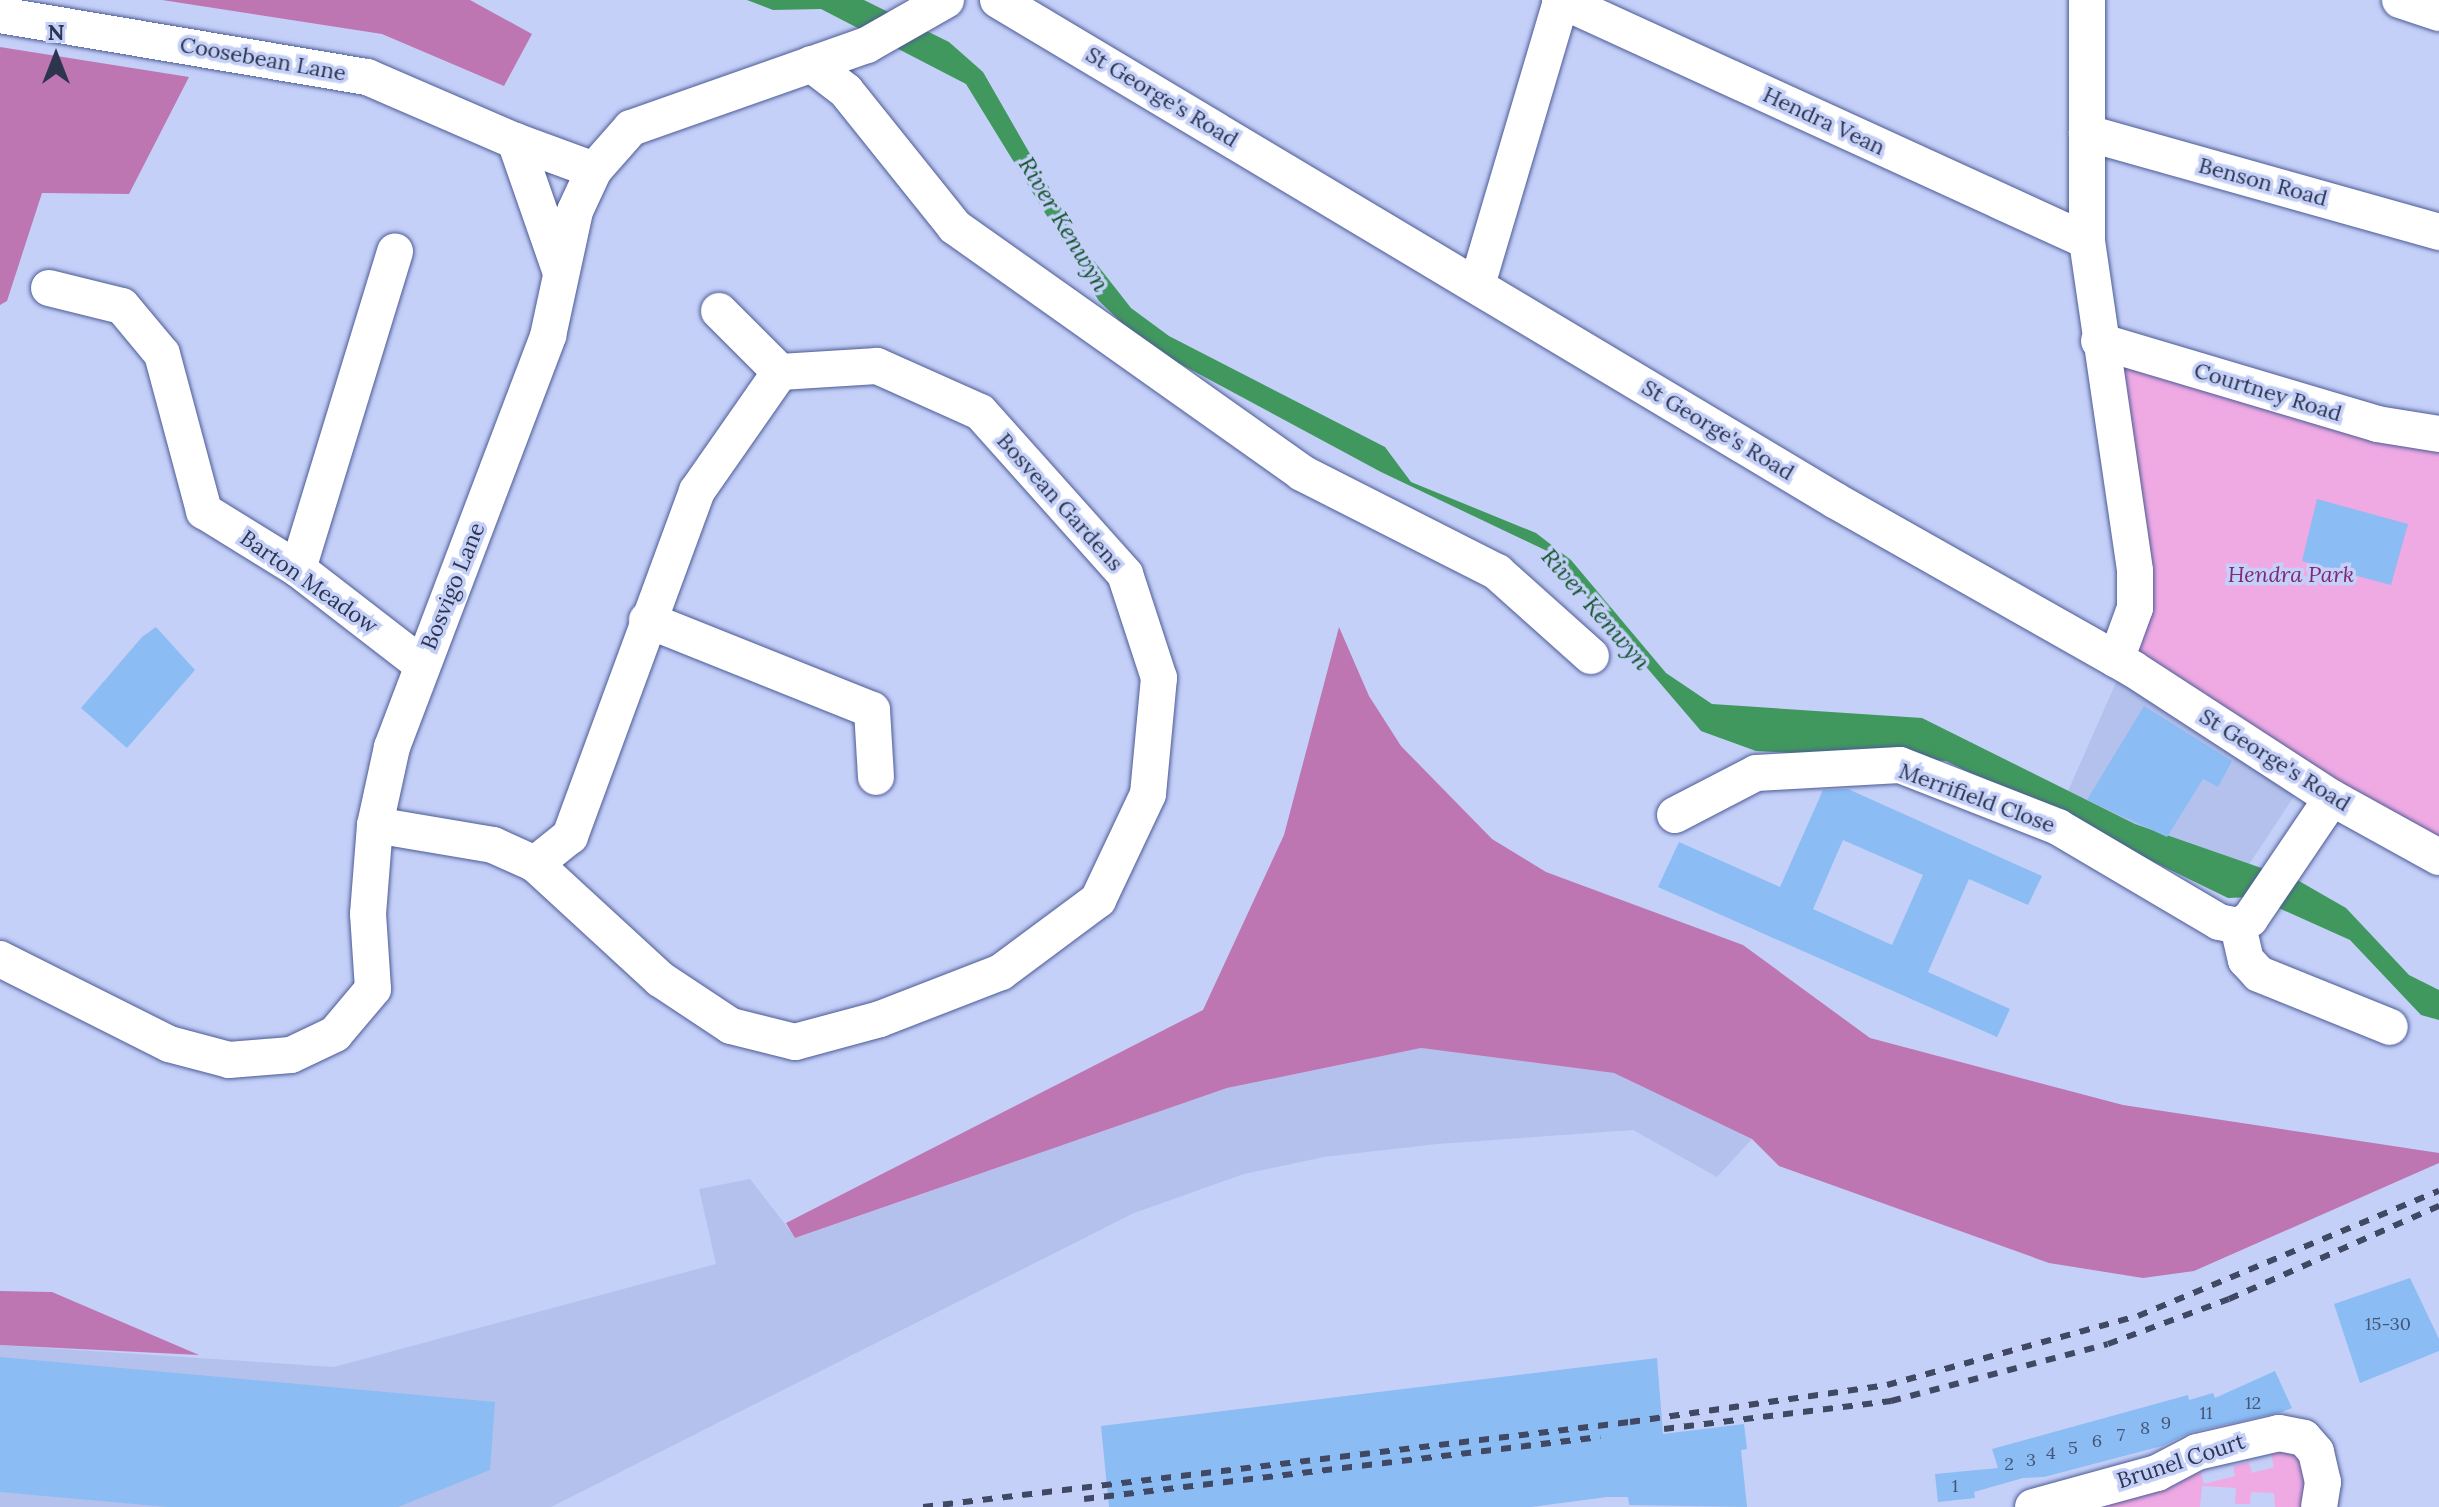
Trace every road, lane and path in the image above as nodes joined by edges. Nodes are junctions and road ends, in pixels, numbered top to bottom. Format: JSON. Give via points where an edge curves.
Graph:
{"nodes":[{"id":1,"x":998,"y":0,"type":"edge"},
{"id":2,"x":1560,"y":0,"type":"edge"},
{"id":3,"x":2087,"y":0,"type":"edge"},
{"id":4,"x":2400,"y":0,"type":"edge"},
{"id":5,"x":935,"y":5,"type":"edge"},
{"id":6,"x":2439,"y":13,"type":"edge"},
{"id":7,"x":0,"y":15,"type":"edge"},
{"id":8,"x":811,"y":64,"type":"junction"},
{"id":9,"x":2087,"y":133,"type":"junction"},
{"id":10,"x":515,"y":141,"type":"junction"},
{"id":11,"x":594,"y":170,"type":"junction"},
{"id":12,"x":2439,"y":232,"type":"edge"},
{"id":13,"x":2087,"y":241,"type":"junction"},
{"id":14,"x":395,"y":251,"type":"dead end"},
{"id":15,"x":560,"y":270,"type":"junction"},
{"id":16,"x":1477,"y":285,"type":"junction"},
{"id":17,"x":49,"y":288,"type":"dead end"},
{"id":18,"x":719,"y":311,"type":"dead end"},
{"id":19,"x":2099,"y":341,"type":"junction"},
{"id":20,"x":780,"y":372,"type":"junction"},
{"id":21,"x":2439,"y":434,"type":"edge"},
{"id":22,"x":298,"y":569,"type":"junction"},
{"id":23,"x":647,"y":620,"type":"junction"},
{"id":24,"x":1591,"y":656,"type":"dead end"},
{"id":25,"x":2116,"y":660,"type":"junction"},
{"id":26,"x":421,"y":664,"type":"junction"},
{"id":27,"x":876,"y":777,"type":"dead end"},
{"id":28,"x":2332,"y":798,"type":"junction"},
{"id":29,"x":1675,"y":815,"type":"dead end"},
{"id":30,"x":375,"y":825,"type":"junction"},
{"id":31,"x":2439,"y":857,"type":"edge"},
{"id":32,"x":535,"y":864,"type":"junction"},
{"id":33,"x":2247,"y":918,"type":"junction"},
{"id":34,"x":0,"y":959,"type":"edge"},
{"id":35,"x":2390,"y":1027,"type":"dead end"},
{"id":36,"x":2033,"y":1507,"type":"edge"},
{"id":37,"x":2319,"y":1507,"type":"edge"}],
"edges":[{"from":1,"to":16,"type":"street","name":"St George's Road"},
{"from":2,"to":13,"type":"street","name":"Hendra Vean"},
{"from":2,"to":16,"type":"street"},
{"from":3,"to":9,"type":"street"},
{"from":4,"to":6,"type":"street"},
{"from":5,"to":8,"type":"street","name":"Bosvigo Lane","via":[[867,45]]},
{"from":7,"to":10,"type":"street","name":"Coosebean Lane","via":[[367,77]]},
{"from":8,"to":11,"type":"street","name":"Bosvigo Lane","via":[[631,128]]},
{"from":8,"to":24,"type":"street","via":[[846,91],[955,227],[1302,473],[1497,572]]},
{"from":9,"to":12,"type":"street","name":"Benson Road"},
{"from":9,"to":13,"type":"street"},
{"from":10,"to":11,"type":"street","name":"Coosebean Lane"},
{"from":10,"to":15,"type":"street"},
{"from":11,"to":15,"type":"street","name":"Bosvigo Lane","via":[[575,211]]},
{"from":13,"to":19,"type":"street"},
{"from":14,"to":22,"type":"street"},
{"from":15,"to":26,"type":"street","name":"Bosvigo Lane","via":[[548,336]]},
{"from":16,"to":25,"type":"street","name":"St George's Road","via":[[1836,501]]},
{"from":17,"to":22,"type":"street","name":"Barton Meadow","via":[[122,306],[162,354],[204,511]]},
{"from":18,"to":20,"type":"street"},
{"from":19,"to":21,"type":"street","name":"Courtney Road","via":[[2377,424]]},
{"from":19,"to":25,"type":"street","via":[[2135,571],[2135,608]]},
{"from":20,"to":23,"type":"street","via":[[697,491]]},
{"from":20,"to":32,"type":"street","name":"Bosvean Gardens","via":[[877,366],[980,412],[1125,574],[1159,678],[1148,794],[1098,900],[1001,972],[880,1019],[795,1042],[731,1026],[660,979]]},
{"from":22,"to":26,"type":"street","name":"Barton Meadow"},
{"from":23,"to":27,"type":"street","via":[[872,710]]},
{"from":23,"to":32,"type":"street","via":[[570,836]]},
{"from":25,"to":28,"type":"street","name":"St George's Road"},
{"from":26,"to":30,"type":"street","name":"Bosvigo Lane","via":[[392,747]]},
{"from":28,"to":31,"type":"street","name":"St George's Road"},
{"from":28,"to":33,"type":"street"},
{"from":29,"to":33,"type":"street","name":"Merrifield Close","via":[[1756,773],[1900,765],[2058,827],[2219,922]]},
{"from":30,"to":32,"type":"street","name":"Bosvean Gardens","via":[[493,845]]},
{"from":30,"to":34,"type":"street","name":"Bosvigo Lane","via":[[368,914],[373,989],[335,1034],[291,1055],[229,1060],[169,1044]]},
{"from":33,"to":35,"type":"street","via":[[2246,960],[2259,974]]},
{"from":36,"to":37,"type":"street","name":"Brunel Court","via":[[2157,1473],[2185,1455],[2279,1433],[2304,1438],[2316,1452],[2323,1482]]}]}
